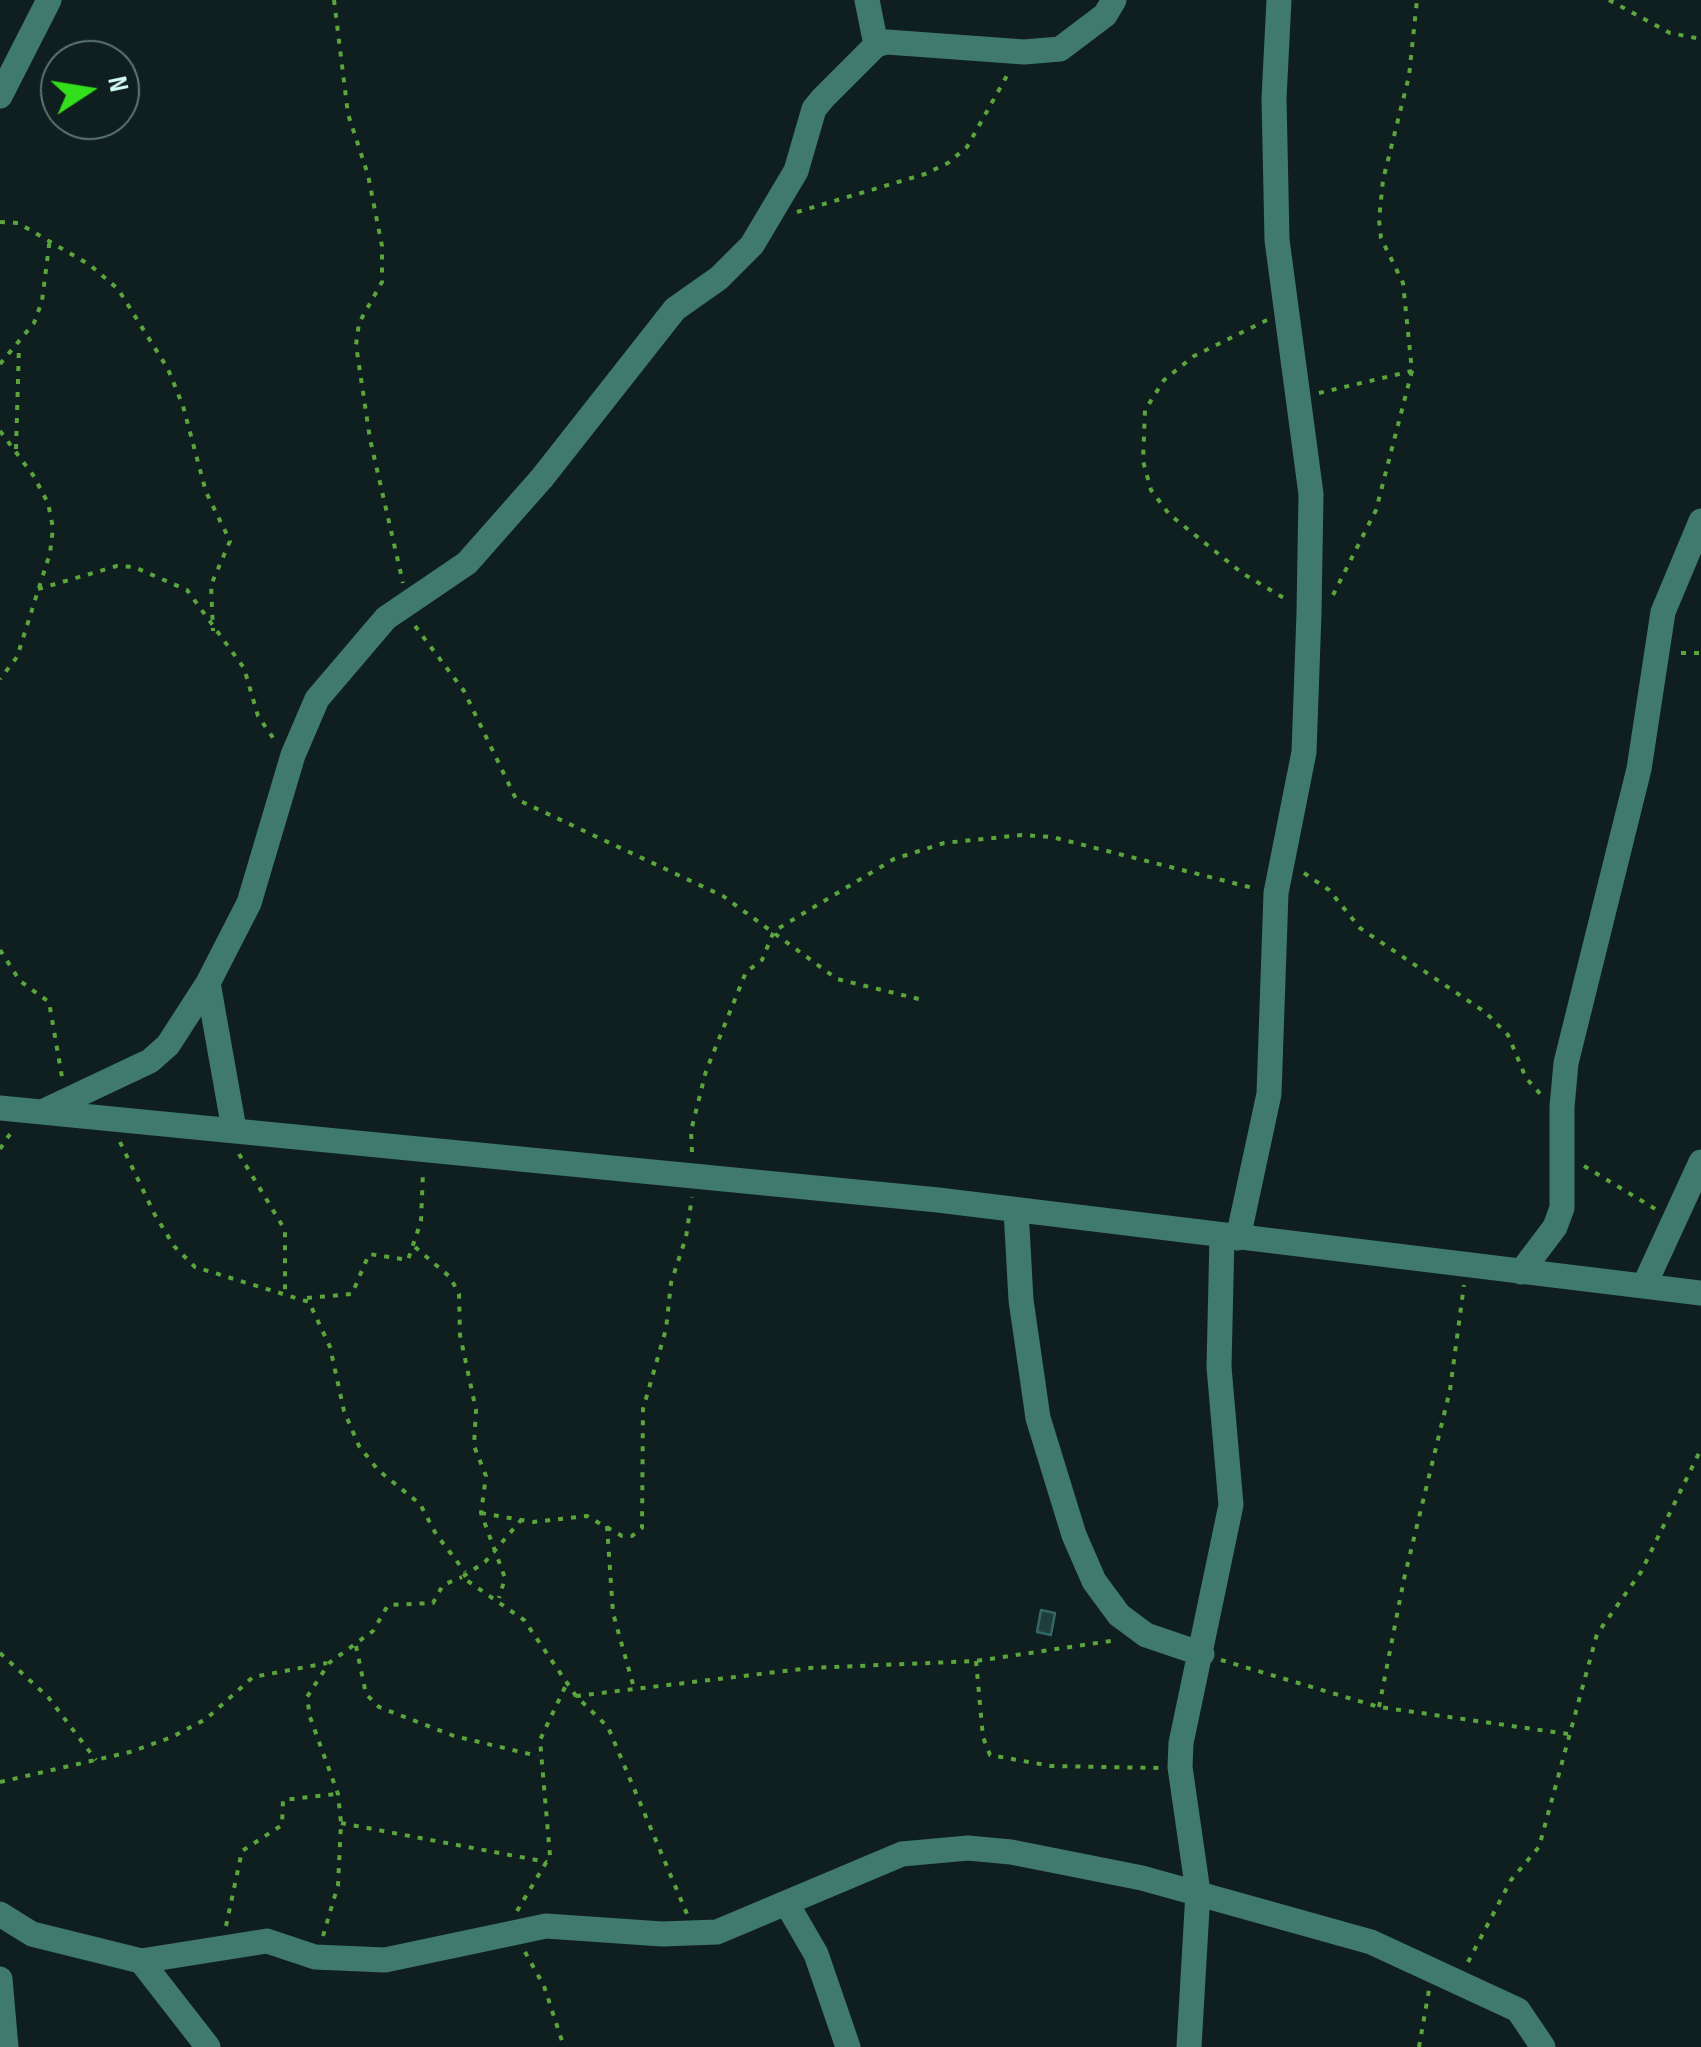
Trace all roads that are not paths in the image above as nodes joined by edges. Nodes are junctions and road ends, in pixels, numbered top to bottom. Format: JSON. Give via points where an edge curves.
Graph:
{"nodes":[{"id":1,"x":50,"y":0,"type":"edge"},
{"id":2,"x":867,"y":0,"type":"edge"},
{"id":3,"x":1114,"y":0,"type":"edge"},
{"id":4,"x":1279,"y":0,"type":"edge"},
{"id":5,"x":876,"y":46,"type":"junction"},
{"id":6,"x":0,"y":96,"type":"edge"},
{"id":7,"x":1701,"y":521,"type":"edge"},
{"id":8,"x":208,"y":983,"type":"junction"},
{"id":9,"x":0,"y":1108,"type":"edge"},
{"id":10,"x":42,"y":1112,"type":"junction"},
{"id":11,"x":237,"y":1130,"type":"junction"},
{"id":12,"x":1701,"y":1162,"type":"edge"},
{"id":13,"x":1016,"y":1210,"type":"junction"},
{"id":14,"x":1230,"y":1237,"type":"junction"},
{"id":15,"x":1521,"y":1272,"type":"junction"},
{"id":16,"x":1644,"y":1286,"type":"junction"},
{"id":17,"x":1701,"y":1293,"type":"edge"},
{"id":18,"x":1202,"y":1654,"type":"junction"},
{"id":19,"x":1198,"y":1892,"type":"junction"},
{"id":20,"x":787,"y":1904,"type":"junction"},
{"id":21,"x":0,"y":1914,"type":"edge"},
{"id":22,"x":141,"y":1962,"type":"junction"},
{"id":23,"x":0,"y":1979,"type":"edge"},
{"id":24,"x":6,"y":2047,"type":"edge"},
{"id":25,"x":208,"y":2047,"type":"edge"},
{"id":26,"x":848,"y":2047,"type":"edge"},
{"id":27,"x":1189,"y":2047,"type":"edge"},
{"id":28,"x":1542,"y":2047,"type":"edge"}],
"edges":[{"from":1,"to":6,"type":"street"},
{"from":2,"to":5,"type":"street"},
{"from":3,"to":5,"type":"street","via":[[1105,16],[1060,49],[1024,52],[903,40]]},
{"from":4,"to":14,"type":"street","via":[[1278,240],[1319,607],[1304,752],[1276,893],[1269,1094]]},
{"from":5,"to":8,"type":"street","via":[[814,109],[804,154],[769,220],[737,261],[675,310],[467,563],[386,618],[317,699],[293,754],[249,903]]},
{"from":7,"to":15,"type":"street","via":[[1663,612],[1639,769],[1566,1063],[1562,1208]]},
{"from":8,"to":10,"type":"street","via":[[150,1061]]},
{"from":8,"to":11,"type":"street"},
{"from":9,"to":10,"type":"street"},
{"from":10,"to":11,"type":"street"},
{"from":11,"to":13,"type":"street"},
{"from":12,"to":16,"type":"street"},
{"from":13,"to":14,"type":"street"},
{"from":13,"to":18,"type":"street","via":[[1028,1356],[1053,1475],[1094,1582],[1118,1615],[1146,1635]]},
{"from":14,"to":15,"type":"street"},
{"from":14,"to":18,"type":"street","via":[[1219,1367],[1231,1505]]},
{"from":15,"to":16,"type":"street"},
{"from":16,"to":17,"type":"street"},
{"from":18,"to":19,"type":"street","via":[[1180,1768]]},
{"from":19,"to":20,"type":"street","via":[[1011,1852],[935,1848],[902,1854]]},
{"from":19,"to":27,"type":"street"},
{"from":19,"to":28,"type":"street","via":[[1371,1942],[1518,2010]]},
{"from":20,"to":22,"type":"street","via":[[697,1936],[587,1926],[508,1931],[418,1956],[316,1957],[267,1941]]},
{"from":20,"to":26,"type":"street","via":[[816,1954]]},
{"from":21,"to":22,"type":"street","via":[[32,1934]]},
{"from":22,"to":25,"type":"street"},
{"from":23,"to":24,"type":"street"}]}
